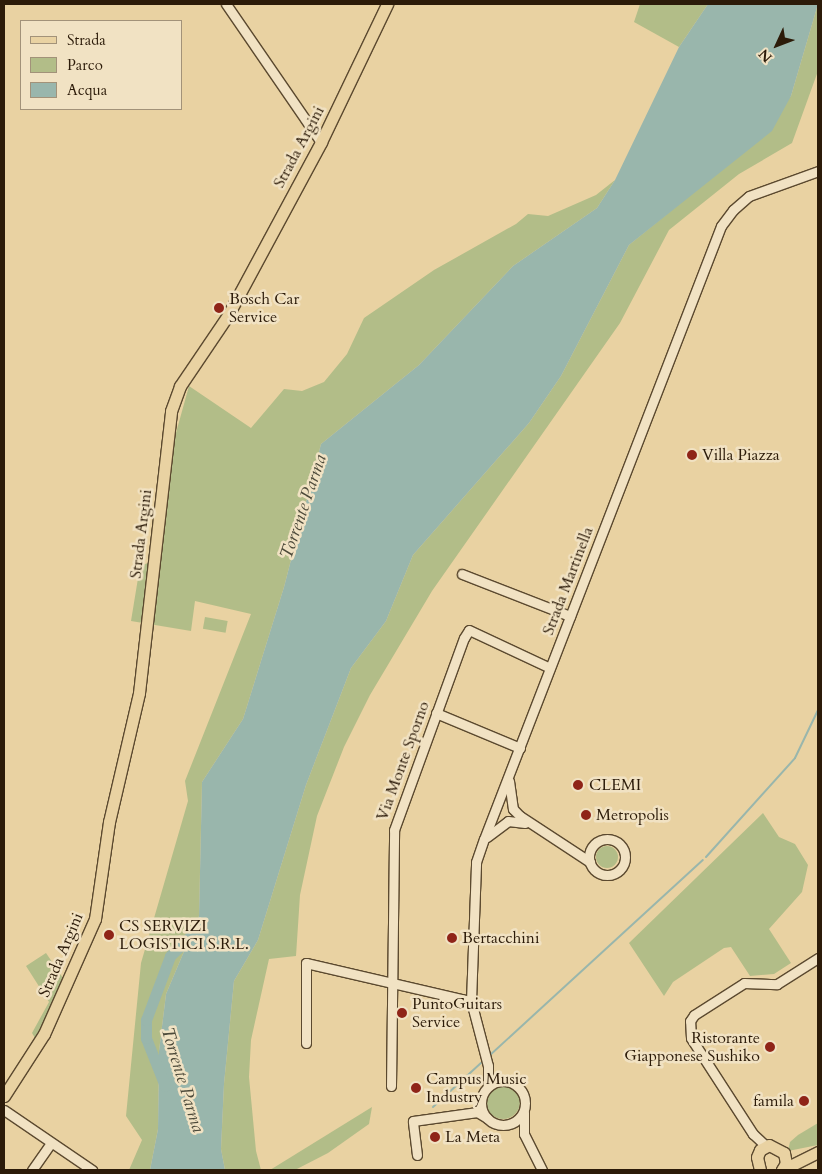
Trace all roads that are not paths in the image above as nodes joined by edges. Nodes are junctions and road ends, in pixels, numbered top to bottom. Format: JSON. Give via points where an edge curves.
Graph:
{"nodes":[{"id":1,"x":226,"y":4,"type":"edge"},
{"id":2,"x":387,"y":4,"type":"edge"},
{"id":3,"x":320,"y":142,"type":"junction"},
{"id":4,"x":818,"y":171,"type":"edge"},
{"id":5,"x":462,"y":574,"type":"dead end"},
{"id":6,"x":570,"y":616,"type":"junction"},
{"id":7,"x":550,"y":668,"type":"junction"},
{"id":8,"x":436,"y":713,"type":"junction"},
{"id":9,"x":520,"y":748,"type":"junction"},
{"id":10,"x":508,"y":778,"type":"junction"},
{"id":11,"x":496,"y":808,"type":"junction"},
{"id":12,"x":513,"y":809,"type":"junction"},
{"id":13,"x":508,"y":821,"type":"junction"},
{"id":14,"x":528,"y":824,"type":"junction"},
{"id":15,"x":484,"y":840,"type":"junction"},
{"id":16,"x":592,"y":848,"type":"junction"},
{"id":17,"x":577,"y":854,"type":"junction"},
{"id":18,"x":590,"y":862,"type":"junction"},
{"id":19,"x":818,"y":958,"type":"edge"},
{"id":20,"x":394,"y":984,"type":"junction"},
{"id":21,"x":471,"y":1001,"type":"junction"},
{"id":22,"x":306,"y":1043,"type":"dead end"},
{"id":23,"x":488,"y":1066,"type":"junction"},
{"id":24,"x":504,"y":1080,"type":"junction"},
{"id":25,"x":391,"y":1086,"type":"dead end"},
{"id":26,"x":488,"y":1086,"type":"junction"},
{"id":27,"x":482,"y":1095,"type":"junction"},
{"id":28,"x":4,"y":1096,"type":"edge"},
{"id":29,"x":4,"y":1110,"type":"edge"},
{"id":30,"x":524,"y":1112,"type":"junction"},
{"id":31,"x":460,"y":1114,"type":"junction"},
{"id":32,"x":487,"y":1118,"type":"junction"},
{"id":33,"x":509,"y":1124,"type":"junction"},
{"id":34,"x":524,"y":1134,"type":"junction"},
{"id":35,"x":51,"y":1142,"type":"junction"},
{"id":36,"x":818,"y":1152,"type":"edge"},
{"id":37,"x":417,"y":1155,"type":"dead end"},
{"id":38,"x":758,"y":1160,"type":"edge"},
{"id":39,"x":783,"y":1166,"type":"edge"},
{"id":40,"x":32,"y":1170,"type":"edge"},
{"id":41,"x":92,"y":1170,"type":"edge"},
{"id":42,"x":542,"y":1170,"type":"edge"}],
"edges":[{"from":1,"to":3,"type":"street"},
{"from":2,"to":3,"type":"main road","name":"Strada Argini"},
{"from":3,"to":28,"type":"main road","name":"Strada Argini","via":[[228,315],[180,386],[171,411],[139,693],[108,827],[95,919],[44,1034]]},
{"from":4,"to":6,"type":"street","name":"Strada Martinella","via":[[762,189],[741,202],[721,226]]},
{"from":5,"to":6,"type":"street"},
{"from":6,"to":7,"type":"street","name":"Strada Martinella"},
{"from":7,"to":8,"type":"street","name":"Via Monte Sporno","via":[[469,630]]},
{"from":7,"to":9,"type":"street","name":"Strada Martinella"},
{"from":8,"to":9,"type":"street"},
{"from":8,"to":20,"type":"street","name":"Via Monte Sporno","via":[[394,830]]},
{"from":9,"to":10,"type":"street","name":"Strada Martinella"},
{"from":10,"to":11,"type":"street","name":"Strada Martinella"},
{"from":10,"to":12,"type":"street"},
{"from":11,"to":12,"type":"street"},
{"from":11,"to":13,"type":"street"},
{"from":11,"to":15,"type":"street","name":"Strada Martinella"},
{"from":12,"to":14,"type":"street"},
{"from":13,"to":14,"type":"street"},
{"from":13,"to":15,"type":"street"},
{"from":14,"to":17,"type":"street"},
{"from":15,"to":21,"type":"street","name":"Strada Martinella","via":[[476,862]]},
{"from":16,"to":17,"type":"street"},
{"from":16,"to":18,"type":"street"},
{"from":16,"to":18,"type":"street","via":[[601,840],[612,839],[623,848],[626,859],[618,871],[608,875],[597,872]]},
{"from":17,"to":18,"type":"street"},
{"from":19,"to":38,"type":"street","via":[[777,984],[744,983],[694,1015],[690,1021],[691,1038],[753,1134]]},
{"from":20,"to":21,"type":"street"},
{"from":20,"to":22,"type":"street","via":[[306,963]]},
{"from":20,"to":25,"type":"street","name":"Via Monte Sporno"},
{"from":21,"to":23,"type":"street","name":"Strada Martinella"},
{"from":23,"to":24,"type":"street"},
{"from":23,"to":26,"type":"street","name":"Strada Martinella"},
{"from":24,"to":26,"type":"street"},
{"from":24,"to":30,"type":"street","via":[[522,1090]]},
{"from":26,"to":27,"type":"street"},
{"from":27,"to":31,"type":"street","via":[[474,1107]]},
{"from":27,"to":32,"type":"street","via":[[481,1108]]},
{"from":29,"to":35,"type":"street"},
{"from":30,"to":33,"type":"street"},
{"from":30,"to":34,"type":"street"},
{"from":31,"to":32,"type":"street","via":[[477,1112]]},
{"from":31,"to":37,"type":"street","via":[[413,1121]]},
{"from":32,"to":33,"type":"street","via":[[498,1124]]},
{"from":33,"to":34,"type":"street"},
{"from":34,"to":42,"type":"street"},
{"from":35,"to":40,"type":"street"},
{"from":35,"to":41,"type":"street"},
{"from":36,"to":39,"type":"main road"},
{"from":38,"to":39,"type":"main road","via":[[780,1148]]}]}
